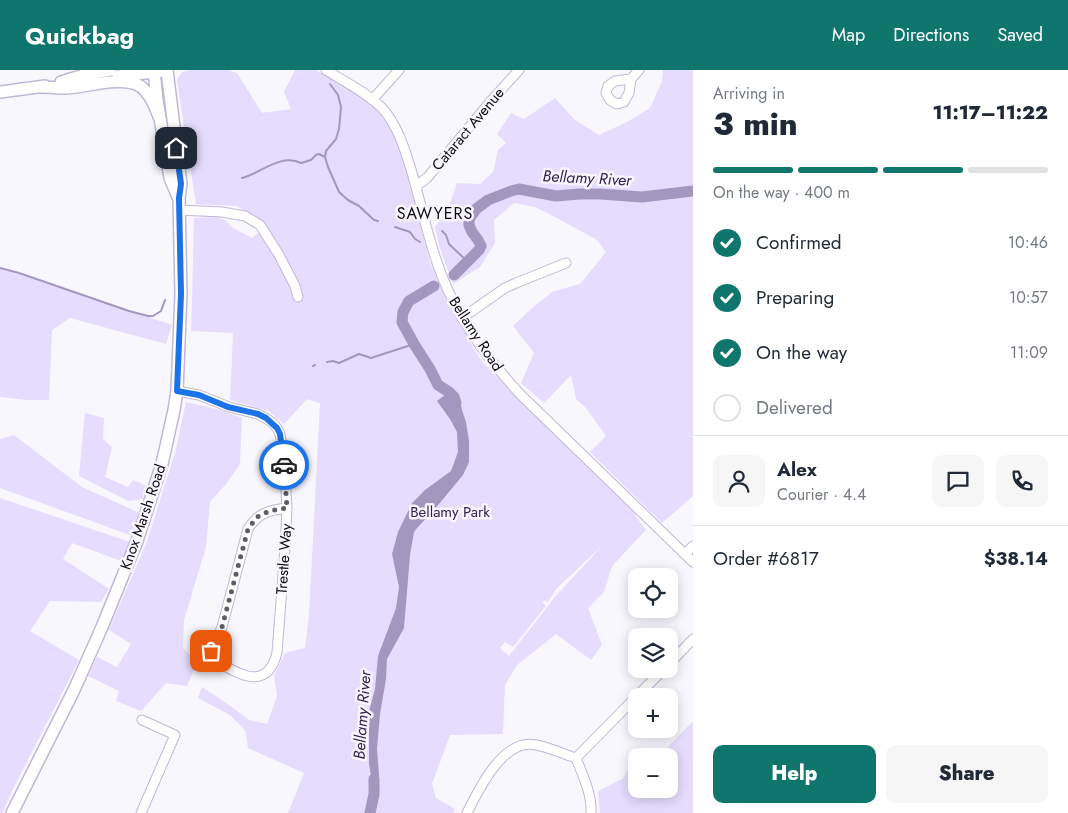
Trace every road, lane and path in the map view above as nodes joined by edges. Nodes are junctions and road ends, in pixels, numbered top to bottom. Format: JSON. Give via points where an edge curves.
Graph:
{"nodes":[{"id":1,"x":110,"y":70,"type":"edge"},
{"id":2,"x":160,"y":70,"type":"edge"},
{"id":3,"x":326,"y":70,"type":"edge"},
{"id":4,"x":400,"y":70,"type":"edge"},
{"id":5,"x":519,"y":70,"type":"edge"},
{"id":6,"x":639,"y":70,"type":"edge"},
{"id":7,"x":74,"y":79,"type":"junction"},
{"id":8,"x":631,"y":79,"type":"dead end"},
{"id":9,"x":40,"y":87,"type":"junction"},
{"id":10,"x":0,"y":92,"type":"edge"},
{"id":11,"x":372,"y":100,"type":"junction"},
{"id":12,"x":160,"y":119,"type":"junction"},
{"id":13,"x":416,"y":186,"type":"junction"},
{"id":14,"x":179,"y":204,"type":"junction"},
{"id":15,"x":566,"y":263,"type":"dead end"},
{"id":16,"x":298,"y":297,"type":"dead end"},
{"id":17,"x":462,"y":318,"type":"junction"},
{"id":18,"x":177,"y":391,"type":"junction"},
{"id":19,"x":287,"y":508,"type":"junction"},
{"id":20,"x":693,"y":546,"type":"edge"},
{"id":21,"x":685,"y":554,"type":"junction"},
{"id":22,"x":693,"y":562,"type":"edge"},
{"id":23,"x":693,"y":639,"type":"edge"},
{"id":24,"x":678,"y":655,"type":"edge"},
{"id":25,"x":655,"y":678,"type":"edge"},
{"id":26,"x":644,"y":688,"type":"edge"},
{"id":27,"x":628,"y":704,"type":"edge"},
{"id":28,"x":142,"y":720,"type":"dead end"},
{"id":29,"x":576,"y":758,"type":"junction"},
{"id":30,"x":15,"y":812,"type":"edge"},
{"id":31,"x":141,"y":813,"type":"edge"},
{"id":32,"x":466,"y":813,"type":"edge"},
{"id":33,"x":591,"y":813,"type":"edge"}],
"edges":[{"from":1,"to":7,"type":"main road"},
{"from":2,"to":7,"type":"main road"},
{"from":2,"to":12,"type":"main road","name":"Knox Marsh Road"},
{"from":2,"to":14,"type":"main road","name":"Knox Marsh Road","via":[[179,164]]},
{"from":3,"to":11,"type":"street","name":"Bellamy Road"},
{"from":4,"to":11,"type":"street"},
{"from":5,"to":13,"type":"street","name":"Cataract Avenue","via":[[427,178]]},
{"from":6,"to":8,"type":"street"},
{"from":7,"to":9,"type":"main road"},
{"from":9,"to":10,"type":"main road"},
{"from":9,"to":12,"type":"main road","via":[[68,88],[130,82],[146,92]]},
{"from":11,"to":13,"type":"street","name":"Bellamy Road","via":[[393,123]]},
{"from":12,"to":14,"type":"main road","name":"Knox Marsh Road","via":[[170,178]]},
{"from":13,"to":17,"type":"street","name":"Bellamy Road","via":[[432,250]]},
{"from":14,"to":16,"type":"street","via":[[245,216],[260,225],[279,255]]},
{"from":14,"to":18,"type":"main road","name":"Knox Marsh Road","via":[[181,294]]},
{"from":15,"to":17,"type":"street","via":[[516,282]]},
{"from":17,"to":21,"type":"street","name":"Bellamy Road","via":[[511,384]]},
{"from":18,"to":19,"type":"street","name":"Trestle Way","via":[[258,414],[272,422],[282,442]]},
{"from":18,"to":30,"type":"main road","name":"Knox Marsh Road","via":[[162,464],[123,577],[74,690]]},
{"from":19,"to":19,"type":"street","name":"Trestle Way","via":[[275,661],[261,676],[246,676],[209,657],[222,627],[248,529],[257,517]]},
{"from":20,"to":21,"type":"street"},
{"from":21,"to":22,"type":"street","name":"Bellamy Road"},
{"from":23,"to":24,"type":"street"},
{"from":25,"to":26,"type":"street"},
{"from":27,"to":29,"type":"street"},
{"from":28,"to":31,"type":"street","via":[[175,736]]},
{"from":29,"to":32,"type":"street","via":[[536,745],[521,745],[509,752],[488,775]]},
{"from":29,"to":33,"type":"street","via":[[588,792]]}]}
